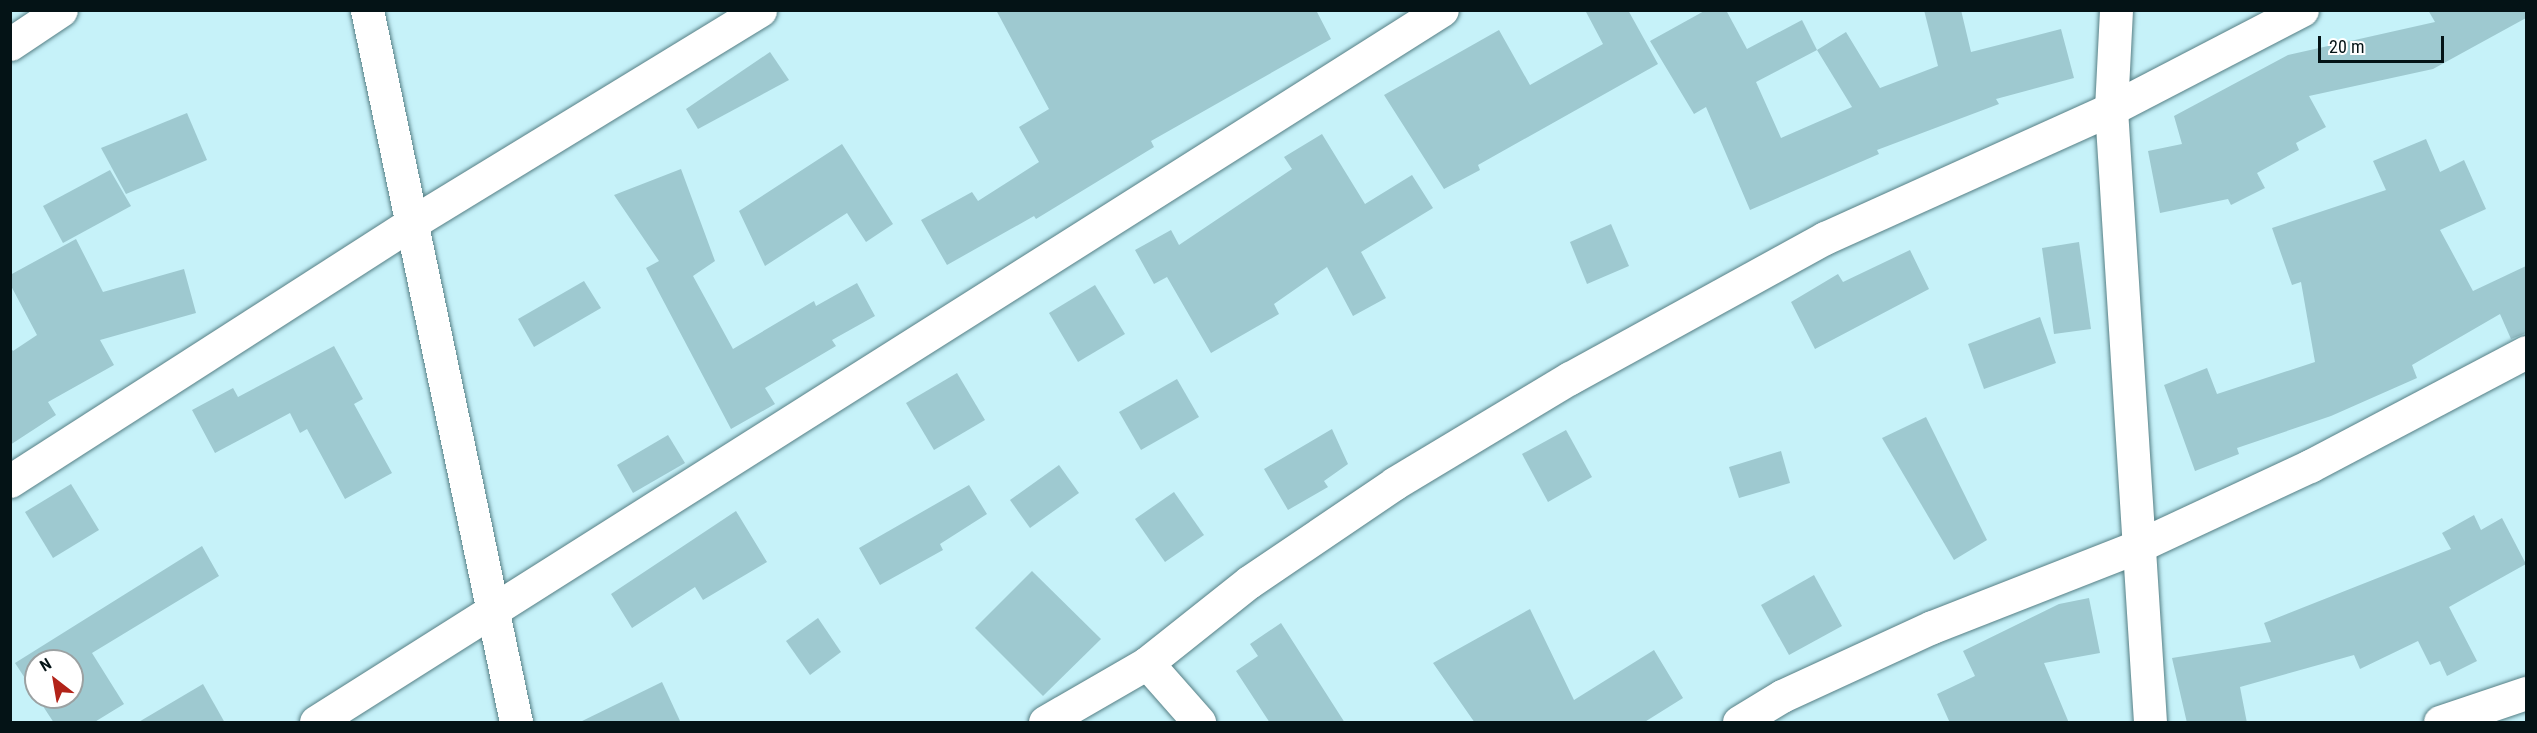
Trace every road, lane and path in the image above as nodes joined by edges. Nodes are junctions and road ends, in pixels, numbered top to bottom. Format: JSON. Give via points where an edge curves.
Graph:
{"nodes":[{"id":1,"x":61,"y":10,"type":"edge"},
{"id":2,"x":367,"y":10,"type":"edge"},
{"id":3,"x":760,"y":10,"type":"edge"},
{"id":4,"x":1442,"y":10,"type":"edge"},
{"id":5,"x":2116,"y":10,"type":"edge"},
{"id":6,"x":2302,"y":10,"type":"edge"},
{"id":7,"x":10,"y":44,"type":"edge"},
{"id":8,"x":2111,"y":109,"type":"junction"},
{"id":9,"x":410,"y":224,"type":"junction"},
{"id":10,"x":2526,"y":352,"type":"edge"},
{"id":11,"x":10,"y":481,"type":"edge"},
{"id":12,"x":2136,"y":547,"type":"junction"},
{"id":13,"x":491,"y":611,"type":"junction"},
{"id":14,"x":1147,"y":663,"type":"junction"},
{"id":15,"x":2526,"y":693,"type":"edge"},
{"id":16,"x":316,"y":723,"type":"edge"},
{"id":17,"x":516,"y":723,"type":"edge"},
{"id":18,"x":1045,"y":723,"type":"edge"},
{"id":19,"x":1199,"y":723,"type":"edge"},
{"id":20,"x":1739,"y":723,"type":"edge"},
{"id":21,"x":2150,"y":723,"type":"edge"},
{"id":22,"x":2440,"y":723,"type":"edge"}],
"edges":[{"from":1,"to":7,"type":"street"},
{"from":2,"to":9,"type":"street"},
{"from":3,"to":9,"type":"street"},
{"from":4,"to":13,"type":"street"},
{"from":5,"to":8,"type":"street"},
{"from":6,"to":8,"type":"street"},
{"from":8,"to":12,"type":"street"},
{"from":8,"to":14,"type":"street","via":[[1824,238],[1570,378],[1376,496],[1249,582]]},
{"from":9,"to":11,"type":"street"},
{"from":9,"to":13,"type":"street"},
{"from":10,"to":12,"type":"street","via":[[2310,466]]},
{"from":12,"to":20,"type":"street","via":[[1932,627],[1782,696]]},
{"from":12,"to":21,"type":"street"},
{"from":13,"to":16,"type":"street"},
{"from":13,"to":17,"type":"street"},
{"from":14,"to":18,"type":"street"},
{"from":14,"to":19,"type":"street"},
{"from":15,"to":22,"type":"street"}]}
